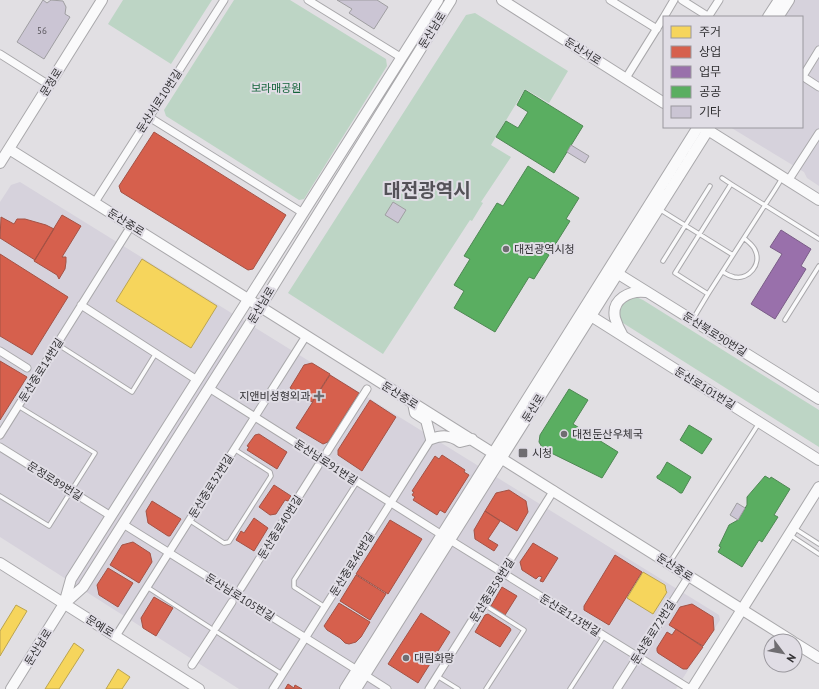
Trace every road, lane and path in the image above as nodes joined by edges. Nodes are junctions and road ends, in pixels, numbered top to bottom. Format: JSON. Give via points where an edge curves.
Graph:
{"nodes":[{"id":1,"x":224,"y":0,"type":"edge"},
{"id":2,"x":308,"y":0,"type":"edge"},
{"id":3,"x":438,"y":0,"type":"edge"},
{"id":4,"x":451,"y":0,"type":"edge"},
{"id":5,"x":502,"y":0,"type":"edge"},
{"id":6,"x":610,"y":0,"type":"edge"},
{"id":7,"x":674,"y":0,"type":"edge"},
{"id":8,"x":682,"y":0,"type":"edge"},
{"id":9,"x":719,"y":0,"type":"edge"},
{"id":10,"x":779,"y":0,"type":"edge"},
{"id":11,"x":789,"y":0,"type":"edge"},
{"id":12,"x":97,"y":2,"type":"edge"},
{"id":13,"x":665,"y":16,"type":"edge"},
{"id":14,"x":706,"y":16,"type":"edge"},
{"id":15,"x":709,"y":16,"type":"edge"},
{"id":16,"x":769,"y":16,"type":"edge"},
{"id":17,"x":779,"y":16,"type":"edge"},
{"id":18,"x":663,"y":19,"type":"edge"},
{"id":19,"x":657,"y":29,"type":"junction"},
{"id":20,"x":819,"y":50,"type":"edge"},
{"id":21,"x":0,"y":54,"type":"edge"},
{"id":22,"x":402,"y":58,"type":"junction"},
{"id":23,"x":803,"y":74,"type":"edge"},
{"id":24,"x":803,"y":77,"type":"edge"},
{"id":25,"x":626,"y":78,"type":"junction"},
{"id":26,"x":49,"y":85,"type":"junction"},
{"id":27,"x":819,"y":86,"type":"edge"},
{"id":28,"x":663,"y":101,"type":"edge"},
{"id":29,"x":149,"y":117,"type":"junction"},
{"id":30,"x":705,"y":128,"type":"edge"},
{"id":31,"x":819,"y":133,"type":"edge"},
{"id":32,"x":9,"y":149,"type":"junction"},
{"id":33,"x":0,"y":163,"type":"edge"},
{"id":34,"x":722,"y":178,"type":"dead end"},
{"id":35,"x":786,"y":179,"type":"junction"},
{"id":36,"x":732,"y":184,"type":"junction"},
{"id":37,"x":710,"y":186,"type":"dead end"},
{"id":38,"x":819,"y":200,"type":"edge"},
{"id":39,"x":94,"y":202,"type":"junction"},
{"id":40,"x":765,"y":205,"type":"junction"},
{"id":41,"x":658,"y":208,"type":"junction"},
{"id":42,"x":303,"y":213,"type":"junction"},
{"id":43,"x":685,"y":225,"type":"junction"},
{"id":44,"x":131,"y":226,"type":"junction"},
{"id":45,"x":700,"y":234,"type":"junction"},
{"id":46,"x":744,"y":238,"type":"junction"},
{"id":47,"x":819,"y":239,"type":"edge"},
{"id":48,"x":733,"y":255,"type":"junction"},
{"id":49,"x":663,"y":261,"type":"dead end"},
{"id":50,"x":819,"y":266,"type":"edge"},
{"id":51,"x":614,"y":271,"type":"junction"},
{"id":52,"x":723,"y":272,"type":"junction"},
{"id":53,"x":649,"y":293,"type":"junction"},
{"id":54,"x":708,"y":294,"type":"junction"},
{"id":55,"x":248,"y":300,"type":"junction"},
{"id":56,"x":81,"y":305,"type":"junction"},
{"id":57,"x":260,"y":307,"type":"junction"},
{"id":58,"x":591,"y":316,"type":"junction"},
{"id":59,"x":692,"y":320,"type":"junction"},
{"id":60,"x":784,"y":320,"type":"dead end"},
{"id":61,"x":306,"y":336,"type":"junction"},
{"id":62,"x":623,"y":336,"type":"junction"},
{"id":63,"x":57,"y":344,"type":"junction"},
{"id":64,"x":0,"y":351,"type":"edge"},
{"id":65,"x":157,"y":353,"type":"junction"},
{"id":66,"x":27,"y":368,"type":"dead end"},
{"id":67,"x":197,"y":380,"type":"junction"},
{"id":68,"x":209,"y":388,"type":"junction"},
{"id":69,"x":366,"y":389,"type":"dead end"},
{"id":70,"x":819,"y":399,"type":"edge"},
{"id":71,"x":412,"y":403,"type":"junction"},
{"id":72,"x":18,"y":406,"type":"junction"},
{"id":73,"x":255,"y":417,"type":"junction"},
{"id":74,"x":759,"y":422,"type":"junction"},
{"id":75,"x":0,"y":435,"type":"edge"},
{"id":76,"x":431,"y":439,"type":"junction"},
{"id":77,"x":472,"y":439,"type":"junction"},
{"id":78,"x":0,"y":447,"type":"edge"},
{"id":79,"x":234,"y":449,"type":"junction"},
{"id":80,"x":327,"y":452,"type":"dead end"},
{"id":81,"x":498,"y":455,"type":"junction"},
{"id":82,"x":819,"y":460,"type":"edge"},
{"id":83,"x":318,"y":466,"type":"dead end"},
{"id":84,"x":357,"y":482,"type":"junction"},
{"id":85,"x":819,"y":487,"type":"edge"},
{"id":86,"x":554,"y":490,"type":"junction"},
{"id":87,"x":72,"y":491,"type":"junction"},
{"id":88,"x":0,"y":496,"type":"edge"},
{"id":89,"x":390,"y":503,"type":"junction"},
{"id":90,"x":111,"y":516,"type":"junction"},
{"id":91,"x":189,"y":520,"type":"junction"},
{"id":92,"x":123,"y":524,"type":"junction"},
{"id":93,"x":791,"y":531,"type":"junction"},
{"id":94,"x":446,"y":538,"type":"junction"},
{"id":95,"x":819,"y":544,"type":"edge"},
{"id":96,"x":169,"y":552,"type":"junction"},
{"id":97,"x":819,"y":554,"type":"edge"},
{"id":98,"x":0,"y":563,"type":"edge"},
{"id":99,"x":669,"y":563,"type":"junction"},
{"id":100,"x":502,"y":573,"type":"junction"},
{"id":101,"x":689,"y":576,"type":"junction"},
{"id":102,"x":147,"y":587,"type":"junction"},
{"id":103,"x":241,"y":588,"type":"dead end"},
{"id":104,"x":232,"y":602,"type":"dead end"},
{"id":105,"x":64,"y":604,"type":"junction"},
{"id":106,"x":483,"y":604,"type":"junction"},
{"id":107,"x":325,"y":607,"type":"junction"},
{"id":108,"x":742,"y":610,"type":"junction"},
{"id":109,"x":779,"y":633,"type":"edge"},
{"id":110,"x":116,"y":636,"type":"junction"},
{"id":111,"x":604,"y":636,"type":"junction"},
{"id":112,"x":305,"y":638,"type":"junction"},
{"id":113,"x":803,"y":648,"type":"edge"},
{"id":114,"x":638,"y":657,"type":"junction"},
{"id":115,"x":819,"y":658,"type":"edge"},
{"id":116,"x":192,"y":665,"type":"dead end"},
{"id":117,"x":361,"y":673,"type":"junction"},
{"id":118,"x":282,"y":674,"type":"junction"},
{"id":119,"x":438,"y":676,"type":"junction"},
{"id":120,"x":11,"y":689,"type":"edge"},
{"id":121,"x":199,"y":689,"type":"edge"},
{"id":122,"x":273,"y":689,"type":"edge"},
{"id":123,"x":345,"y":689,"type":"edge"},
{"id":124,"x":356,"y":689,"type":"edge"},
{"id":125,"x":386,"y":689,"type":"edge"},
{"id":126,"x":429,"y":689,"type":"edge"},
{"id":127,"x":458,"y":689,"type":"edge"},
{"id":128,"x":486,"y":689,"type":"edge"},
{"id":129,"x":570,"y":689,"type":"edge"},
{"id":130,"x":617,"y":689,"type":"edge"},
{"id":131,"x":691,"y":689,"type":"edge"}],
"edges":[{"from":1,"to":29,"type":"street","name":"둔산서로10번길"},
{"from":2,"to":22,"type":"street"},
{"from":3,"to":22,"type":"main road","name":"둔산남로"},
{"from":4,"to":57,"type":"main road","name":"둔산남로"},
{"from":5,"to":25,"type":"main road","name":"둔산서로"},
{"from":6,"to":19,"type":"street"},
{"from":7,"to":13,"type":"street"},
{"from":8,"to":14,"type":"street"},
{"from":9,"to":15,"type":"street"},
{"from":10,"to":16,"type":"main road"},
{"from":11,"to":17,"type":"main road"},
{"from":12,"to":26,"type":"main road","name":"문정로"},
{"from":18,"to":19,"type":"street"},
{"from":19,"to":25,"type":"street"},
{"from":20,"to":23,"type":"street"},
{"from":21,"to":26,"type":"street"},
{"from":22,"to":42,"type":"main road","name":"둔산남로"},
{"from":24,"to":27,"type":"street"},
{"from":25,"to":28,"type":"main road","name":"둔산서로"},
{"from":26,"to":32,"type":"main road","name":"문정로"},
{"from":29,"to":39,"type":"street","name":"둔산서로10번길"},
{"from":29,"to":42,"type":"street"},
{"from":30,"to":35,"type":"main road"},
{"from":30,"to":41,"type":"main road","name":"둔산로"},
{"from":30,"to":51,"type":"main road","name":"둔산로"},
{"from":31,"to":35,"type":"street"},
{"from":32,"to":33,"type":"main road","name":"문정로"},
{"from":32,"to":39,"type":"main road","name":"둔산중로"},
{"from":34,"to":36,"type":"lane"},
{"from":35,"to":38,"type":"main road"},
{"from":35,"to":40,"type":"lane"},
{"from":36,"to":40,"type":"lane"},
{"from":36,"to":45,"type":"lane"},
{"from":37,"to":43,"type":"lane"},
{"from":39,"to":44,"type":"main road","name":"둔산중로"},
{"from":40,"to":46,"type":"lane"},
{"from":40,"to":47,"type":"lane"},
{"from":41,"to":43,"type":"lane"},
{"from":41,"to":51,"type":"main road","name":"둔산로"},
{"from":42,"to":55,"type":"main road","name":"둔산남로"},
{"from":43,"to":45,"type":"lane"},
{"from":43,"to":49,"type":"lane"},
{"from":44,"to":55,"type":"main road","name":"둔산중로"},
{"from":44,"to":56,"type":"street","name":"둔산중로14번길"},
{"from":45,"to":48,"type":"lane"},
{"from":45,"to":54,"type":"lane","via":[[675,273]]},
{"from":46,"to":48,"type":"lane"},
{"from":46,"to":52,"type":"lane","via":[[756,254],[756,265],[753,270],[741,277]]},
{"from":48,"to":52,"type":"lane"},
{"from":50,"to":60,"type":"lane"},
{"from":51,"to":53,"type":"main road","name":"둔산북로90번길"},
{"from":51,"to":58,"type":"main road","name":"둔산로"},
{"from":51,"to":81,"type":"main road","name":"둔산로"},
{"from":52,"to":54,"type":"lane"},
{"from":53,"to":59,"type":"main road","name":"둔산북로90번길"},
{"from":53,"to":62,"type":"main road","via":[[628,293],[618,302],[615,317]]},
{"from":54,"to":59,"type":"lane"},
{"from":55,"to":57,"type":"main road","name":"둔산중로"},
{"from":55,"to":67,"type":"main road","name":"둔산남로"},
{"from":56,"to":63,"type":"street","name":"둔산중로14번길"},
{"from":56,"to":65,"type":"street"},
{"from":57,"to":61,"type":"main road","name":"둔산중로"},
{"from":57,"to":68,"type":"main road","name":"둔산남로"},
{"from":58,"to":62,"type":"main road","name":"둔산로101번길"},
{"from":58,"to":81,"type":"main road","name":"둔산로"},
{"from":59,"to":70,"type":"main road","name":"둔산북로90번길"},
{"from":61,"to":71,"type":"main road","name":"둔산중로"},
{"from":61,"to":73,"type":"street","name":"둔산중로32번길"},
{"from":62,"to":74,"type":"main road","name":"둔산로101번길"},
{"from":63,"to":65,"type":"lane","via":[[132,392]]},
{"from":63,"to":72,"type":"street","name":"둔산중로14번길"},
{"from":64,"to":66,"type":"street"},
{"from":65,"to":67,"type":"street"},
{"from":67,"to":90,"type":"main road","name":"둔산남로"},
{"from":68,"to":73,"type":"street","name":"둔산남로91번길"},
{"from":68,"to":92,"type":"main road","name":"둔산남로"},
{"from":69,"to":80,"type":"street"},
{"from":71,"to":76,"type":"main road","via":[[416,413],[426,420]]},
{"from":71,"to":77,"type":"main road","name":"둔산중로"},
{"from":72,"to":75,"type":"street","name":"둔산중로14번길"},
{"from":72,"to":87,"type":"lane","via":[[95,453]]},
{"from":73,"to":79,"type":"street","name":"둔산중로32번길"},
{"from":73,"to":84,"type":"street","name":"둔산남로91번길"},
{"from":74,"to":82,"type":"main road","name":"둔산로101번길"},
{"from":74,"to":99,"type":"lane"},
{"from":76,"to":77,"type":"main road","via":[[439,436],[452,437],[460,442]]},
{"from":76,"to":89,"type":"street","name":"둔산중로46번길"},
{"from":77,"to":81,"type":"main road","name":"둔산중로"},
{"from":78,"to":87,"type":"street","name":"문정로89번길"},
{"from":79,"to":91,"type":"street","name":"둔산중로32번길"},
{"from":79,"to":91,"type":"lane","via":[[270,472],[271,476],[229,542],[224,543]]},
{"from":81,"to":86,"type":"main road","name":"둔산중로"},
{"from":81,"to":94,"type":"main road","name":"둔산로"},
{"from":83,"to":103,"type":"street","name":"둔산중로40번길"},
{"from":84,"to":89,"type":"street","name":"둔산남로91번길"},
{"from":84,"to":107,"type":"lane","via":[[294,580],[294,588]]},
{"from":85,"to":93,"type":"main road"},
{"from":86,"to":99,"type":"main road","name":"둔산중로"},
{"from":86,"to":100,"type":"street","name":"둔산중로58번길"},
{"from":87,"to":88,"type":"lane","via":[[49,526]]},
{"from":87,"to":90,"type":"street","name":"문정로89번길"},
{"from":89,"to":94,"type":"street","name":"둔산남로91번길"},
{"from":89,"to":107,"type":"street","name":"둔산중로46번길"},
{"from":90,"to":105,"type":"main road","name":"둔산남로","via":[[71,579]]},
{"from":91,"to":96,"type":"street","name":"둔산중로32번길"},
{"from":92,"to":96,"type":"street","name":"둔산남로105번길"},
{"from":92,"to":105,"type":"main road","name":"둔산남로","via":[[83,587]]},
{"from":93,"to":95,"type":"lane"},
{"from":93,"to":97,"type":"lane"},
{"from":93,"to":108,"type":"main road"},
{"from":94,"to":100,"type":"street","name":"둔산로123번길"},
{"from":94,"to":117,"type":"main road","name":"둔산로"},
{"from":96,"to":102,"type":"street","name":"둔산중로32번길"},
{"from":96,"to":112,"type":"street","name":"둔산남로105번길"},
{"from":98,"to":105,"type":"main road","name":"문예로"},
{"from":99,"to":101,"type":"main road","name":"둔산중로"},
{"from":100,"to":106,"type":"street","name":"둔산중로58번길"},
{"from":100,"to":111,"type":"street","name":"둔산로123번길"},
{"from":101,"to":108,"type":"main road","name":"둔산중로"},
{"from":101,"to":114,"type":"street","name":"둔산중로72번길"},
{"from":102,"to":110,"type":"street","name":"둔산중로32번길"},
{"from":102,"to":118,"type":"lane"},
{"from":104,"to":116,"type":"street"},
{"from":105,"to":110,"type":"main road","name":"문예로"},
{"from":105,"to":120,"type":"main road","name":"둔산남로"},
{"from":106,"to":119,"type":"street","name":"둔산중로58번길"},
{"from":106,"to":128,"type":"lane","via":[[524,630]]},
{"from":107,"to":112,"type":"street","name":"둔산중로46번길"},
{"from":108,"to":109,"type":"main road","name":"둔산중로"},
{"from":108,"to":131,"type":"main road"},
{"from":110,"to":121,"type":"main road","name":"문예로"},
{"from":111,"to":114,"type":"street","name":"둔산로123번길"},
{"from":111,"to":129,"type":"lane"},
{"from":112,"to":117,"type":"street","name":"둔산남로105번길"},
{"from":112,"to":118,"type":"street","name":"둔산중로46번길"},
{"from":113,"to":115,"type":"main road"},
{"from":114,"to":130,"type":"street","name":"둔산중로72번길"},
{"from":114,"to":131,"type":"street","name":"둔산로123번길"},
{"from":117,"to":123,"type":"main road","name":"둔산로"},
{"from":117,"to":124,"type":"main road","name":"둔산로"},
{"from":117,"to":125,"type":"street","name":"둔산남로105번길"},
{"from":118,"to":122,"type":"street","name":"둔산중로46번길"},
{"from":119,"to":126,"type":"street","name":"둔산중로58번길"},
{"from":119,"to":127,"type":"lane"}]}
